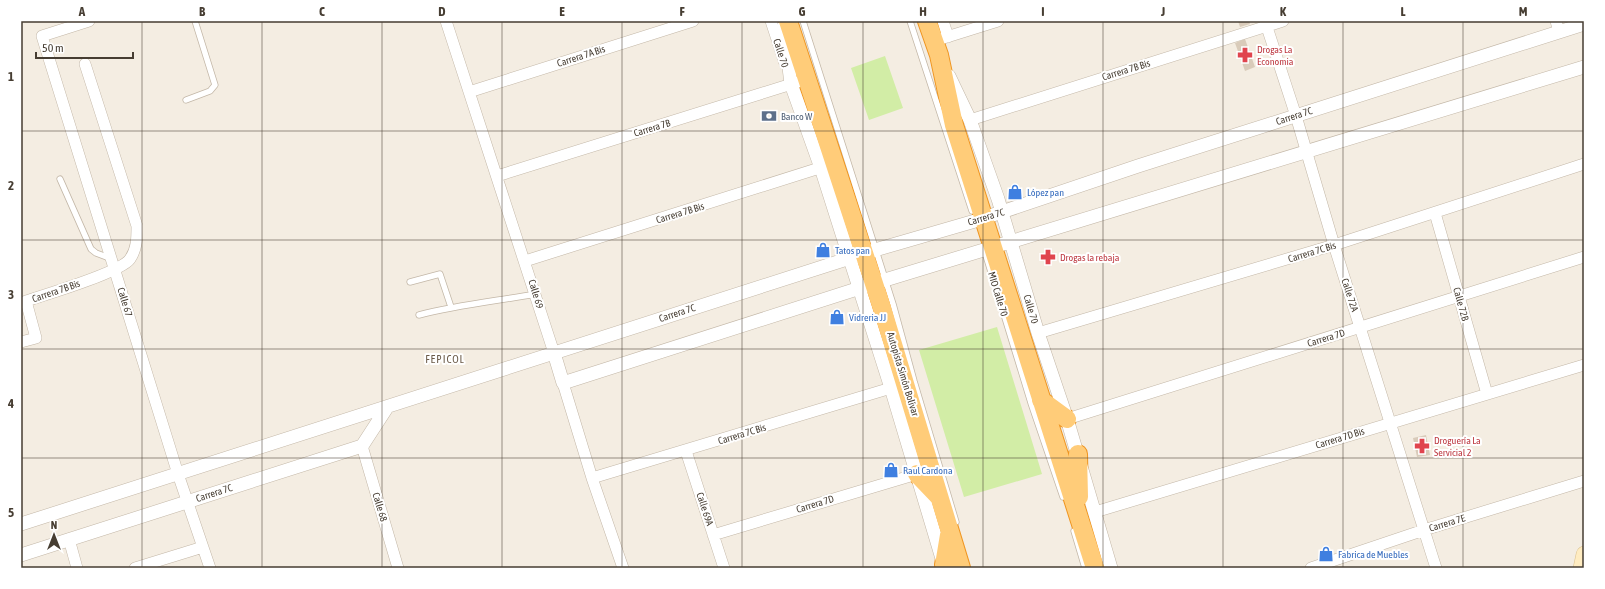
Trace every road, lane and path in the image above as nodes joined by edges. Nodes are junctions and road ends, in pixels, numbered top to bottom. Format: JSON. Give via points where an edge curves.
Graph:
{"nodes":[{"id":1,"x":89,"y":21,"type":"edge"},
{"id":2,"x":195,"y":21,"type":"edge"},
{"id":3,"x":446,"y":21,"type":"edge"},
{"id":4,"x":693,"y":21,"type":"edge"},
{"id":5,"x":771,"y":21,"type":"edge"},
{"id":6,"x":783,"y":21,"type":"edge"},
{"id":7,"x":788,"y":21,"type":"edge"},
{"id":8,"x":802,"y":21,"type":"edge"},
{"id":9,"x":910,"y":21,"type":"edge"},
{"id":10,"x":927,"y":21,"type":"edge"},
{"id":11,"x":943,"y":21,"type":"edge"},
{"id":12,"x":998,"y":21,"type":"edge"},
{"id":13,"x":1283,"y":21,"type":"edge"},
{"id":14,"x":1266,"y":24,"type":"edge"},
{"id":15,"x":1584,"y":24,"type":"edge"},
{"id":16,"x":1558,"y":26,"type":"edge"},
{"id":17,"x":940,"y":45,"type":"junction"},
{"id":18,"x":85,"y":64,"type":"dead end"},
{"id":19,"x":1584,"y":68,"type":"edge"},
{"id":20,"x":799,"y":82,"type":"junction"},
{"id":21,"x":469,"y":92,"type":"junction"},
{"id":22,"x":186,"y":100,"type":"dead end"},
{"id":23,"x":1296,"y":116,"type":"junction"},
{"id":24,"x":970,"y":120,"type":"junction"},
{"id":25,"x":1307,"y":152,"type":"junction"},
{"id":26,"x":1584,"y":164,"type":"edge"},
{"id":27,"x":827,"y":166,"type":"junction"},
{"id":28,"x":497,"y":176,"type":"junction"},
{"id":29,"x":60,"y":179,"type":"dead end"},
{"id":30,"x":1002,"y":212,"type":"junction"},
{"id":31,"x":1434,"y":213,"type":"junction"},
{"id":32,"x":979,"y":222,"type":"junction"},
{"id":33,"x":1011,"y":242,"type":"junction"},
{"id":34,"x":1334,"y":245,"type":"junction"},
{"id":35,"x":987,"y":246,"type":"junction"},
{"id":36,"x":863,"y":254,"type":"junction"},
{"id":37,"x":1584,"y":257,"type":"edge"},
{"id":38,"x":112,"y":259,"type":"junction"},
{"id":39,"x":525,"y":261,"type":"junction"},
{"id":40,"x":115,"y":270,"type":"junction"},
{"id":41,"x":410,"y":282,"type":"dead end"},
{"id":42,"x":872,"y":284,"type":"junction"},
{"id":43,"x":536,"y":294,"type":"junction"},
{"id":44,"x":1459,"y":297,"type":"junction"},
{"id":45,"x":451,"y":307,"type":"junction"},
{"id":46,"x":419,"y":315,"type":"dead end"},
{"id":47,"x":1360,"y":328,"type":"junction"},
{"id":48,"x":1038,"y":333,"type":"junction"},
{"id":49,"x":21,"y":342,"type":"edge"},
{"id":50,"x":554,"y":353,"type":"junction"},
{"id":51,"x":1584,"y":365,"type":"edge"},
{"id":52,"x":563,"y":383,"type":"junction"},
{"id":53,"x":891,"y":388,"type":"junction"},
{"id":54,"x":1487,"y":394,"type":"junction"},
{"id":55,"x":1041,"y":400,"type":"junction"},
{"id":56,"x":388,"y":406,"type":"junction"},
{"id":57,"x":1067,"y":419,"type":"junction"},
{"id":58,"x":1390,"y":423,"type":"junction"},
{"id":59,"x":362,"y":446,"type":"junction"},
{"id":60,"x":686,"y":451,"type":"junction"},
{"id":61,"x":1078,"y":454,"type":"joint"},
{"id":62,"x":178,"y":474,"type":"junction"},
{"id":63,"x":917,"y":474,"type":"junction"},
{"id":64,"x":592,"y":478,"type":"junction"},
{"id":65,"x":1584,"y":481,"type":"edge"},
{"id":66,"x":941,"y":500,"type":"junction"},
{"id":67,"x":189,"y":501,"type":"junction"},
{"id":68,"x":1065,"y":504,"type":"dead end"},
{"id":69,"x":1082,"y":518,"type":"junction"},
{"id":70,"x":21,"y":524,"type":"edge"},
{"id":71,"x":954,"y":529,"type":"junction"},
{"id":72,"x":1424,"y":530,"type":"junction"},
{"id":73,"x":713,"y":535,"type":"junction"},
{"id":74,"x":69,"y":539,"type":"junction"},
{"id":75,"x":203,"y":547,"type":"junction"},
{"id":76,"x":1584,"y":554,"type":"edge"},
{"id":77,"x":21,"y":555,"type":"edge"},
{"id":78,"x":946,"y":567,"type":"edge"},
{"id":79,"x":77,"y":568,"type":"edge"},
{"id":80,"x":135,"y":568,"type":"edge"},
{"id":81,"x":210,"y":568,"type":"edge"},
{"id":82,"x":398,"y":568,"type":"edge"},
{"id":83,"x":623,"y":568,"type":"edge"},
{"id":84,"x":724,"y":568,"type":"edge"},
{"id":85,"x":1085,"y":568,"type":"edge"},
{"id":86,"x":1095,"y":568,"type":"edge"},
{"id":87,"x":1111,"y":568,"type":"edge"},
{"id":88,"x":1311,"y":568,"type":"edge"},
{"id":89,"x":1436,"y":568,"type":"edge"},
{"id":90,"x":1581,"y":568,"type":"edge"}],
"edges":[{"from":1,"to":38,"type":"street","name":"Calle 67","via":[[42,36]]},
{"from":2,"to":22,"type":"lane","via":[[215,85],[210,91]]},
{"from":3,"to":21,"type":"street","name":"Calle 69"},
{"from":4,"to":21,"type":"street","name":"Carrera 7A Bis"},
{"from":5,"to":20,"type":"street","name":"Calle 70"},
{"from":6,"to":20,"type":"street","name":"Calle 70"},
{"from":7,"to":20,"type":"highway","name":"Autopista Simón Bolívar"},
{"from":8,"to":36,"type":"lane"},
{"from":9,"to":32,"type":"lane"},
{"from":10,"to":17,"type":"highway"},
{"from":11,"to":17,"type":"street"},
{"from":12,"to":17,"type":"street"},
{"from":13,"to":14,"type":"street","name":"Carrera 7B Bis"},
{"from":14,"to":23,"type":"street","name":"Calle 72A"},
{"from":14,"to":24,"type":"street","name":"Carrera 7B Bis"},
{"from":15,"to":16,"type":"street","name":"Carrera 7C"},
{"from":16,"to":23,"type":"street","name":"Carrera 7C"},
{"from":17,"to":24,"type":"street","name":"Calle 70"},
{"from":17,"to":32,"type":"highway","via":[[954,125]]},
{"from":18,"to":40,"type":"street","via":[[137,226],[137,243],[130,260]]},
{"from":19,"to":25,"type":"street"},
{"from":20,"to":27,"type":"highway","name":"Autopista Simón Bolívar"},
{"from":20,"to":28,"type":"street","name":"Carrera 7B"},
{"from":21,"to":28,"type":"street","name":"Calle 69"},
{"from":23,"to":25,"type":"street","name":"Calle 72A"},
{"from":23,"to":30,"type":"street","name":"Carrera 7C"},
{"from":24,"to":30,"type":"street","name":"Calle 70"},
{"from":25,"to":33,"type":"street"},
{"from":25,"to":34,"type":"street","name":"Calle 72A"},
{"from":26,"to":31,"type":"street","name":"Carrera 7C Bis"},
{"from":27,"to":36,"type":"highway","name":"Autopista Simón Bolívar"},
{"from":27,"to":39,"type":"street","name":"Carrera 7B Bis"},
{"from":28,"to":39,"type":"street","name":"Calle 69"},
{"from":29,"to":38,"type":"lane","via":[[91,249]]},
{"from":30,"to":32,"type":"street","name":"Carrera 7C"},
{"from":30,"to":33,"type":"street","name":"Calle 70"},
{"from":31,"to":34,"type":"street","name":"Carrera 7C Bis"},
{"from":31,"to":44,"type":"street","name":"Calle 72B"},
{"from":32,"to":35,"type":"highway"},
{"from":32,"to":36,"type":"street","name":"Carrera 7C"},
{"from":33,"to":35,"type":"street"},
{"from":33,"to":48,"type":"street","name":"Calle 70"},
{"from":34,"to":47,"type":"street","name":"Calle 72A"},
{"from":34,"to":48,"type":"street","name":"Carrera 7C Bis"},
{"from":35,"to":42,"type":"street"},
{"from":35,"to":55,"type":"highway"},
{"from":35,"to":68,"type":"lane","name":"MIO Calle 70","via":[[1031,403]]},
{"from":36,"to":42,"type":"highway","name":"Autopista Simón Bolívar"},
{"from":36,"to":50,"type":"street","name":"Carrera 7C"},
{"from":37,"to":44,"type":"street","name":"Carrera 7D"},
{"from":38,"to":40,"type":"street","name":"Calle 67"},
{"from":39,"to":43,"type":"street","name":"Calle 69"},
{"from":40,"to":49,"type":"street","name":"Carrera 7B Bis","via":[[26,301],[36,338]]},
{"from":40,"to":62,"type":"street","name":"Calle 67"},
{"from":41,"to":45,"type":"lane","via":[[440,274]]},
{"from":42,"to":52,"type":"street"},
{"from":42,"to":53,"type":"street"},
{"from":42,"to":66,"type":"highway","name":"Autopista Simón Bolívar"},
{"from":42,"to":71,"type":"lane","via":[[893,304]]},
{"from":43,"to":45,"type":"lane"},
{"from":43,"to":50,"type":"street","name":"Calle 69"},
{"from":44,"to":47,"type":"street","name":"Carrera 7D"},
{"from":44,"to":54,"type":"street","name":"Calle 72B"},
{"from":45,"to":46,"type":"lane"},
{"from":47,"to":57,"type":"street","name":"Carrera 7D"},
{"from":47,"to":58,"type":"street","name":"Calle 72A"},
{"from":48,"to":57,"type":"street","name":"Calle 70"},
{"from":50,"to":52,"type":"street","name":"Calle 69"},
{"from":50,"to":56,"type":"street","name":"Carrera 7C"},
{"from":51,"to":54,"type":"street","name":"Carrera 7D Bis"},
{"from":52,"to":64,"type":"street","name":"Calle 69"},
{"from":53,"to":60,"type":"street","name":"Carrera 7C Bis"},
{"from":53,"to":63,"type":"street"},
{"from":54,"to":58,"type":"street","name":"Carrera 7D Bis"},
{"from":55,"to":57,"type":"highway"},
{"from":55,"to":69,"type":"highway"},
{"from":56,"to":59,"type":"street"},
{"from":56,"to":62,"type":"street","name":"Carrera 7C"},
{"from":57,"to":61,"type":"street","name":"Calle 70"},
{"from":58,"to":69,"type":"street","name":"Carrera 7D Bis"},
{"from":58,"to":72,"type":"street","name":"Calle 72A"},
{"from":59,"to":67,"type":"street","name":"Carrera 7C"},
{"from":59,"to":82,"type":"street","name":"Calle 68"},
{"from":60,"to":64,"type":"street","name":"Carrera 7C Bis"},
{"from":60,"to":73,"type":"street","name":"Calle 69A"},
{"from":61,"to":69,"type":"highway"},
{"from":62,"to":67,"type":"street","name":"Calle 67"},
{"from":62,"to":70,"type":"street","name":"Carrera 7C"},
{"from":63,"to":66,"type":"highway"},
{"from":63,"to":73,"type":"street","name":"Carrera 7D"},
{"from":63,"to":78,"type":"street"},
{"from":64,"to":83,"type":"street","name":"Calle 69"},
{"from":65,"to":72,"type":"street","name":"Carrera 7E"},
{"from":66,"to":71,"type":"highway","name":"Autopista Simón Bolívar"},
{"from":67,"to":74,"type":"street","name":"Carrera 7C"},
{"from":67,"to":75,"type":"street","name":"Calle 67"},
{"from":69,"to":85,"type":"lane"},
{"from":69,"to":86,"type":"highway"},
{"from":69,"to":87,"type":"street"},
{"from":71,"to":78,"type":"highway","name":"Autopista Simón Bolívar"},
{"from":72,"to":88,"type":"street","name":"Carrera 7E"},
{"from":72,"to":89,"type":"street","name":"Calle 72A"},
{"from":73,"to":84,"type":"street","name":"Calle 69A"},
{"from":74,"to":77,"type":"street","name":"Carrera 7C"},
{"from":74,"to":79,"type":"street"},
{"from":75,"to":80,"type":"street"},
{"from":75,"to":81,"type":"street","name":"Calle 67"},
{"from":76,"to":90,"type":"main road"}]}
